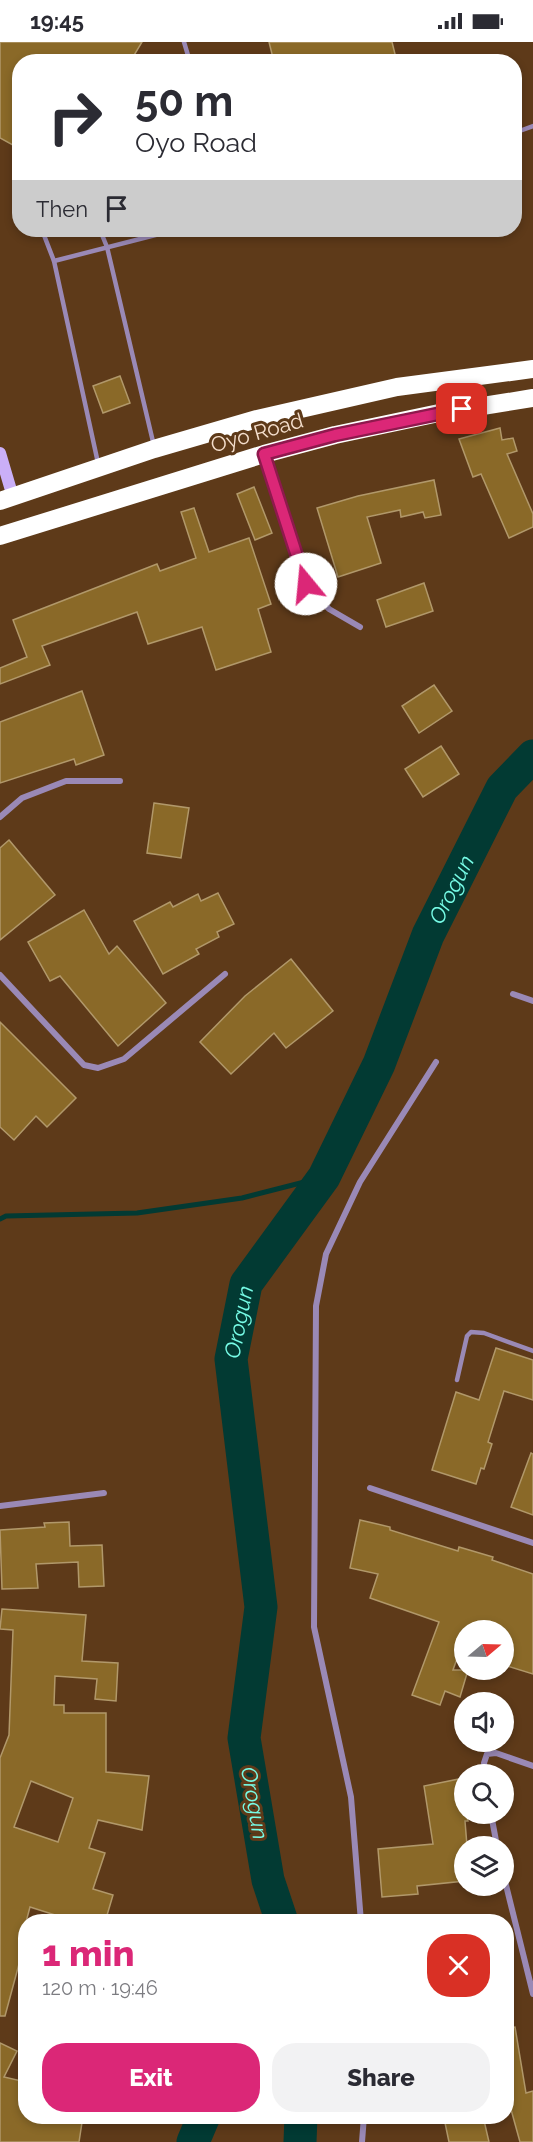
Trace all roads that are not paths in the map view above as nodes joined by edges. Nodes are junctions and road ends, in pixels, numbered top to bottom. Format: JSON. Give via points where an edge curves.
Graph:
{"nodes":[{"id":1,"x":45,"y":237,"type":"edge"},
{"id":2,"x":102,"y":237,"type":"edge"},
{"id":3,"x":147,"y":237,"type":"edge"},
{"id":4,"x":106,"y":247,"type":"junction"},
{"id":5,"x":54,"y":261,"type":"junction"},
{"id":6,"x":533,"y":369,"type":"edge"},
{"id":7,"x":533,"y":399,"type":"edge"},
{"id":8,"x":329,"y":403,"type":"junction"},
{"id":9,"x":335,"y":435,"type":"junction"},
{"id":10,"x":154,"y":449,"type":"junction"},
{"id":11,"x":0,"y":453,"type":"edge"},
{"id":12,"x":264,"y":454,"type":"junction"},
{"id":13,"x":99,"y":467,"type":"junction"},
{"id":14,"x":7,"y":499,"type":"edge"},
{"id":15,"x":0,"y":536,"type":"edge"},
{"id":16,"x":360,"y":627,"type":"dead end"},
{"id":17,"x":120,"y":781,"type":"dead end"},
{"id":18,"x":0,"y":817,"type":"edge"},
{"id":19,"x":225,"y":974,"type":"dead end"},
{"id":20,"x":0,"y":975,"type":"edge"},
{"id":21,"x":513,"y":994,"type":"dead end"},
{"id":22,"x":533,"y":1001,"type":"edge"},
{"id":23,"x":436,"y":1062,"type":"dead end"},
{"id":24,"x":533,"y":1351,"type":"edge"},
{"id":25,"x":457,"y":1380,"type":"dead end"},
{"id":26,"x":370,"y":1488,"type":"dead end"},
{"id":27,"x":104,"y":1493,"type":"dead end"},
{"id":28,"x":0,"y":1506,"type":"edge"},
{"id":29,"x":533,"y":1543,"type":"edge"},
{"id":30,"x":484,"y":1764,"type":"edge"},
{"id":31,"x":533,"y":1766,"type":"edge"},
{"id":32,"x":509,"y":1896,"type":"edge"},
{"id":33,"x":360,"y":1914,"type":"edge"},
{"id":34,"x":513,"y":1914,"type":"edge"},
{"id":35,"x":514,"y":1917,"type":"edge"},
{"id":36,"x":533,"y":1994,"type":"edge"},
{"id":37,"x":363,"y":2124,"type":"edge"},
{"id":38,"x":362,"y":2142,"type":"edge"}],
"edges":[{"from":1,"to":5,"type":"lane"},
{"from":2,"to":4,"type":"lane"},
{"from":3,"to":4,"type":"lane"},
{"from":4,"to":5,"type":"lane"},
{"from":4,"to":10,"type":"lane"},
{"from":5,"to":13,"type":"lane"},
{"from":6,"to":8,"type":"highway","name":"Oyo Road","via":[[397,387]]},
{"from":7,"to":9,"type":"highway","name":"Oyo Road","via":[[439,413]]},
{"from":8,"to":9,"type":"highway"},
{"from":8,"to":10,"type":"highway","name":"Oyo Road"},
{"from":9,"to":12,"type":"highway","name":"Oyo Road"},
{"from":10,"to":13,"type":"highway","name":"Oyo Road"},
{"from":11,"to":14,"type":"street"},
{"from":12,"to":15,"type":"highway","name":"Oyo Road"},
{"from":12,"to":16,"type":"street","via":[[306,584],[328,609]]},
{"from":13,"to":14,"type":"highway","name":"Oyo Road"},
{"from":17,"to":18,"type":"street","via":[[66,781],[22,798]]},
{"from":19,"to":20,"type":"street","via":[[124,1059],[98,1068],[84,1065]]},
{"from":21,"to":22,"type":"street"},
{"from":23,"to":33,"type":"street","via":[[360,1182],[326,1254],[316,1306],[314,1627],[351,1797]]},
{"from":24,"to":25,"type":"lane","via":[[471,1332]]},
{"from":26,"to":29,"type":"street"},
{"from":27,"to":28,"type":"street"},
{"from":30,"to":31,"type":"street","via":[[487,1754],[496,1753]]},
{"from":32,"to":34,"type":"street"},
{"from":35,"to":36,"type":"street"},
{"from":37,"to":38,"type":"street"}]}
